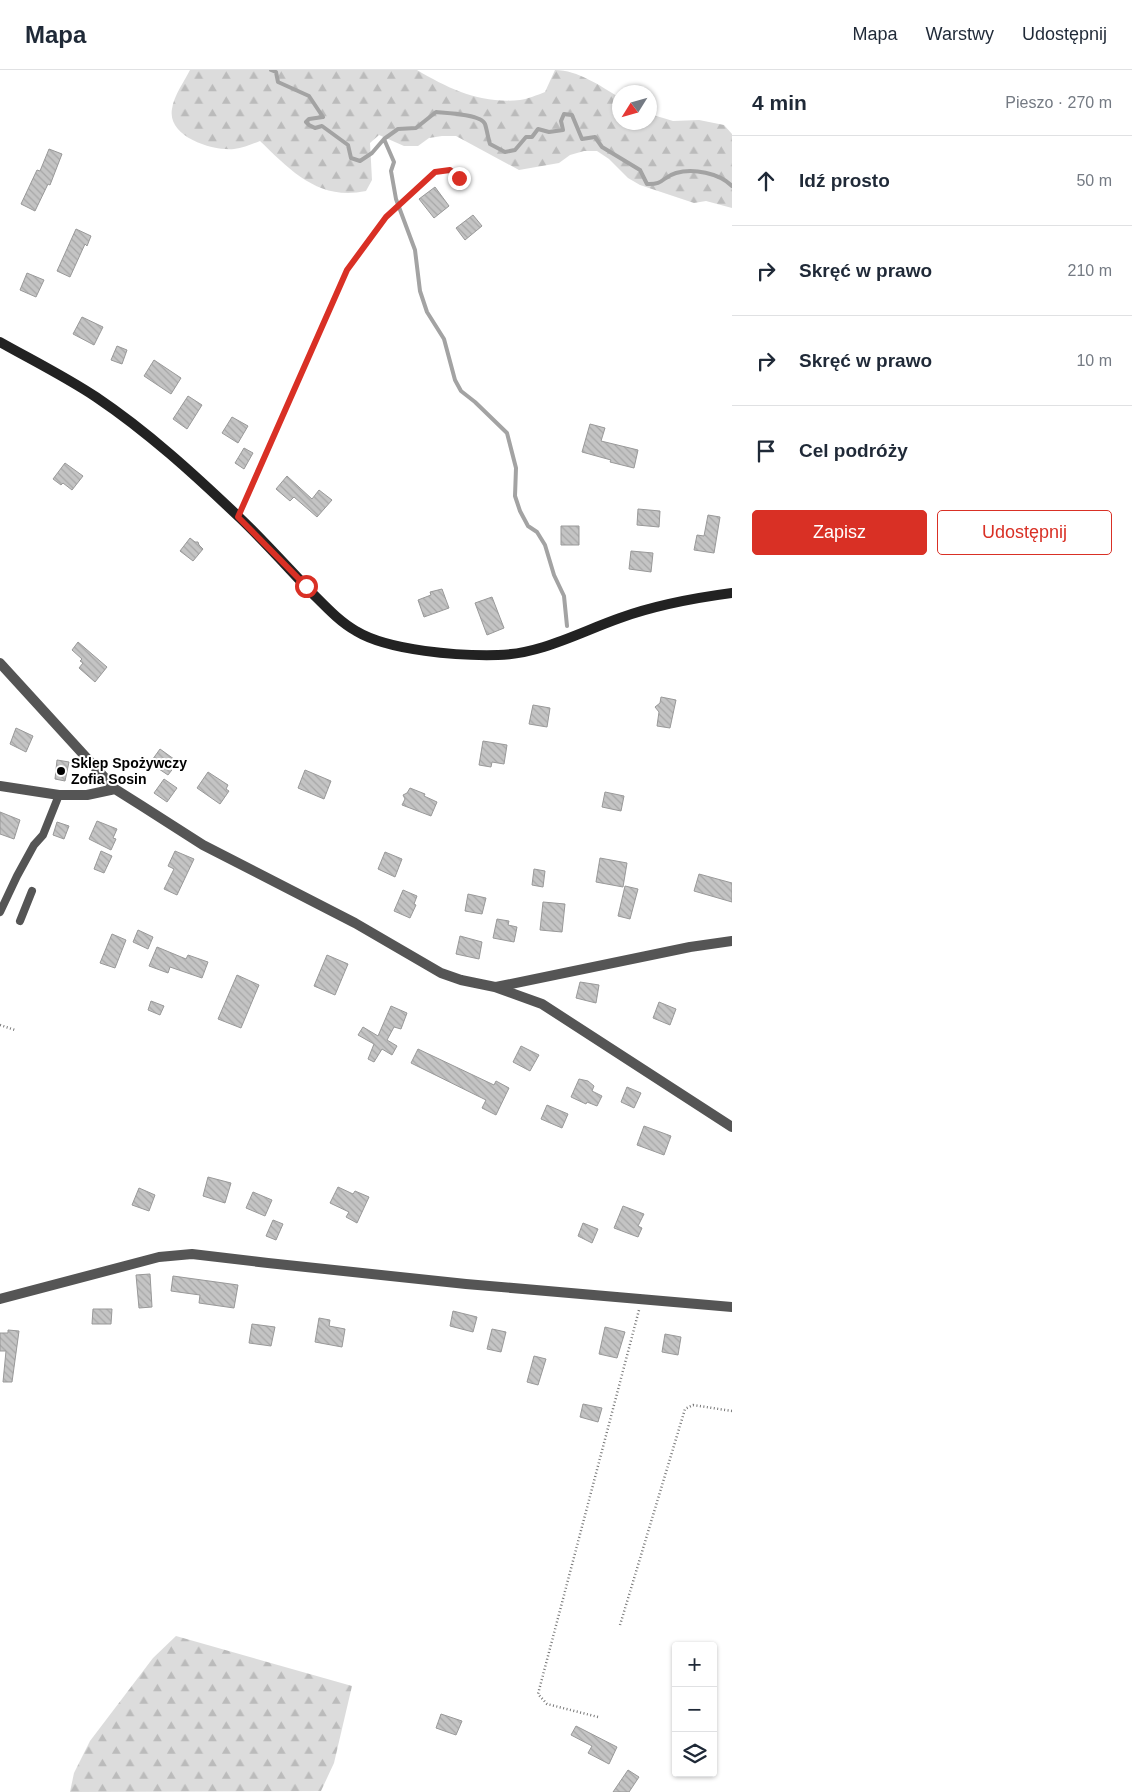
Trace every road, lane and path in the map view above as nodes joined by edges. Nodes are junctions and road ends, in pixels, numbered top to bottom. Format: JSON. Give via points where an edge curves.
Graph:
{"nodes":[{"id":1,"x":459,"y":178,"type":"dead end"},
{"id":2,"x":0,"y":342,"type":"edge"},
{"id":3,"x":238,"y":517,"type":"junction"},
{"id":4,"x":732,"y":593,"type":"edge"},
{"id":5,"x":0,"y":663,"type":"edge"},
{"id":6,"x":0,"y":786,"type":"edge"},
{"id":7,"x":115,"y":789,"type":"junction"},
{"id":8,"x":59,"y":795,"type":"junction"},
{"id":9,"x":32,"y":891,"type":"dead end"},
{"id":10,"x":0,"y":912,"type":"edge"},
{"id":11,"x":20,"y":921,"type":"dead end"},
{"id":12,"x":732,"y":942,"type":"edge"},
{"id":13,"x":495,"y":987,"type":"junction"},
{"id":14,"x":0,"y":1025,"type":"edge"},
{"id":15,"x":15,"y":1030,"type":"dead end"},
{"id":16,"x":732,"y":1127,"type":"edge"},
{"id":17,"x":0,"y":1299,"type":"edge"},
{"id":18,"x":642,"y":1299,"type":"junction"},
{"id":19,"x":732,"y":1307,"type":"edge"},
{"id":20,"x":732,"y":1411,"type":"edge"},
{"id":21,"x":620,"y":1625,"type":"dead end"},
{"id":22,"x":598,"y":1717,"type":"dead end"}],
"edges":[{"from":1,"to":3,"type":"path","via":[[450,170],[435,172],[386,217],[347,270]]},
{"from":2,"to":3,"type":"street","via":[[96,397],[166,451]]},
{"from":3,"to":4,"type":"street","via":[[343,622],[369,638],[401,646],[465,654],[516,653],[538,649],[652,608]]},
{"from":5,"to":7,"type":"street"},
{"from":6,"to":8,"type":"street"},
{"from":7,"to":8,"type":"street","via":[[86,795]]},
{"from":7,"to":13,"type":"street","via":[[204,845],[441,973]]},
{"from":8,"to":10,"type":"lane","via":[[43,835],[34,845]]},
{"from":9,"to":11,"type":"lane"},
{"from":12,"to":13,"type":"street","via":[[690,947]]},
{"from":13,"to":16,"type":"street","via":[[542,1004]]},
{"from":14,"to":15,"type":"path"},
{"from":17,"to":18,"type":"street","via":[[159,1257],[192,1254]]},
{"from":18,"to":19,"type":"street"},
{"from":18,"to":22,"type":"path","via":[[538,1694],[547,1704]]},
{"from":20,"to":21,"type":"path","via":[[693,1405],[685,1409]]}]}
